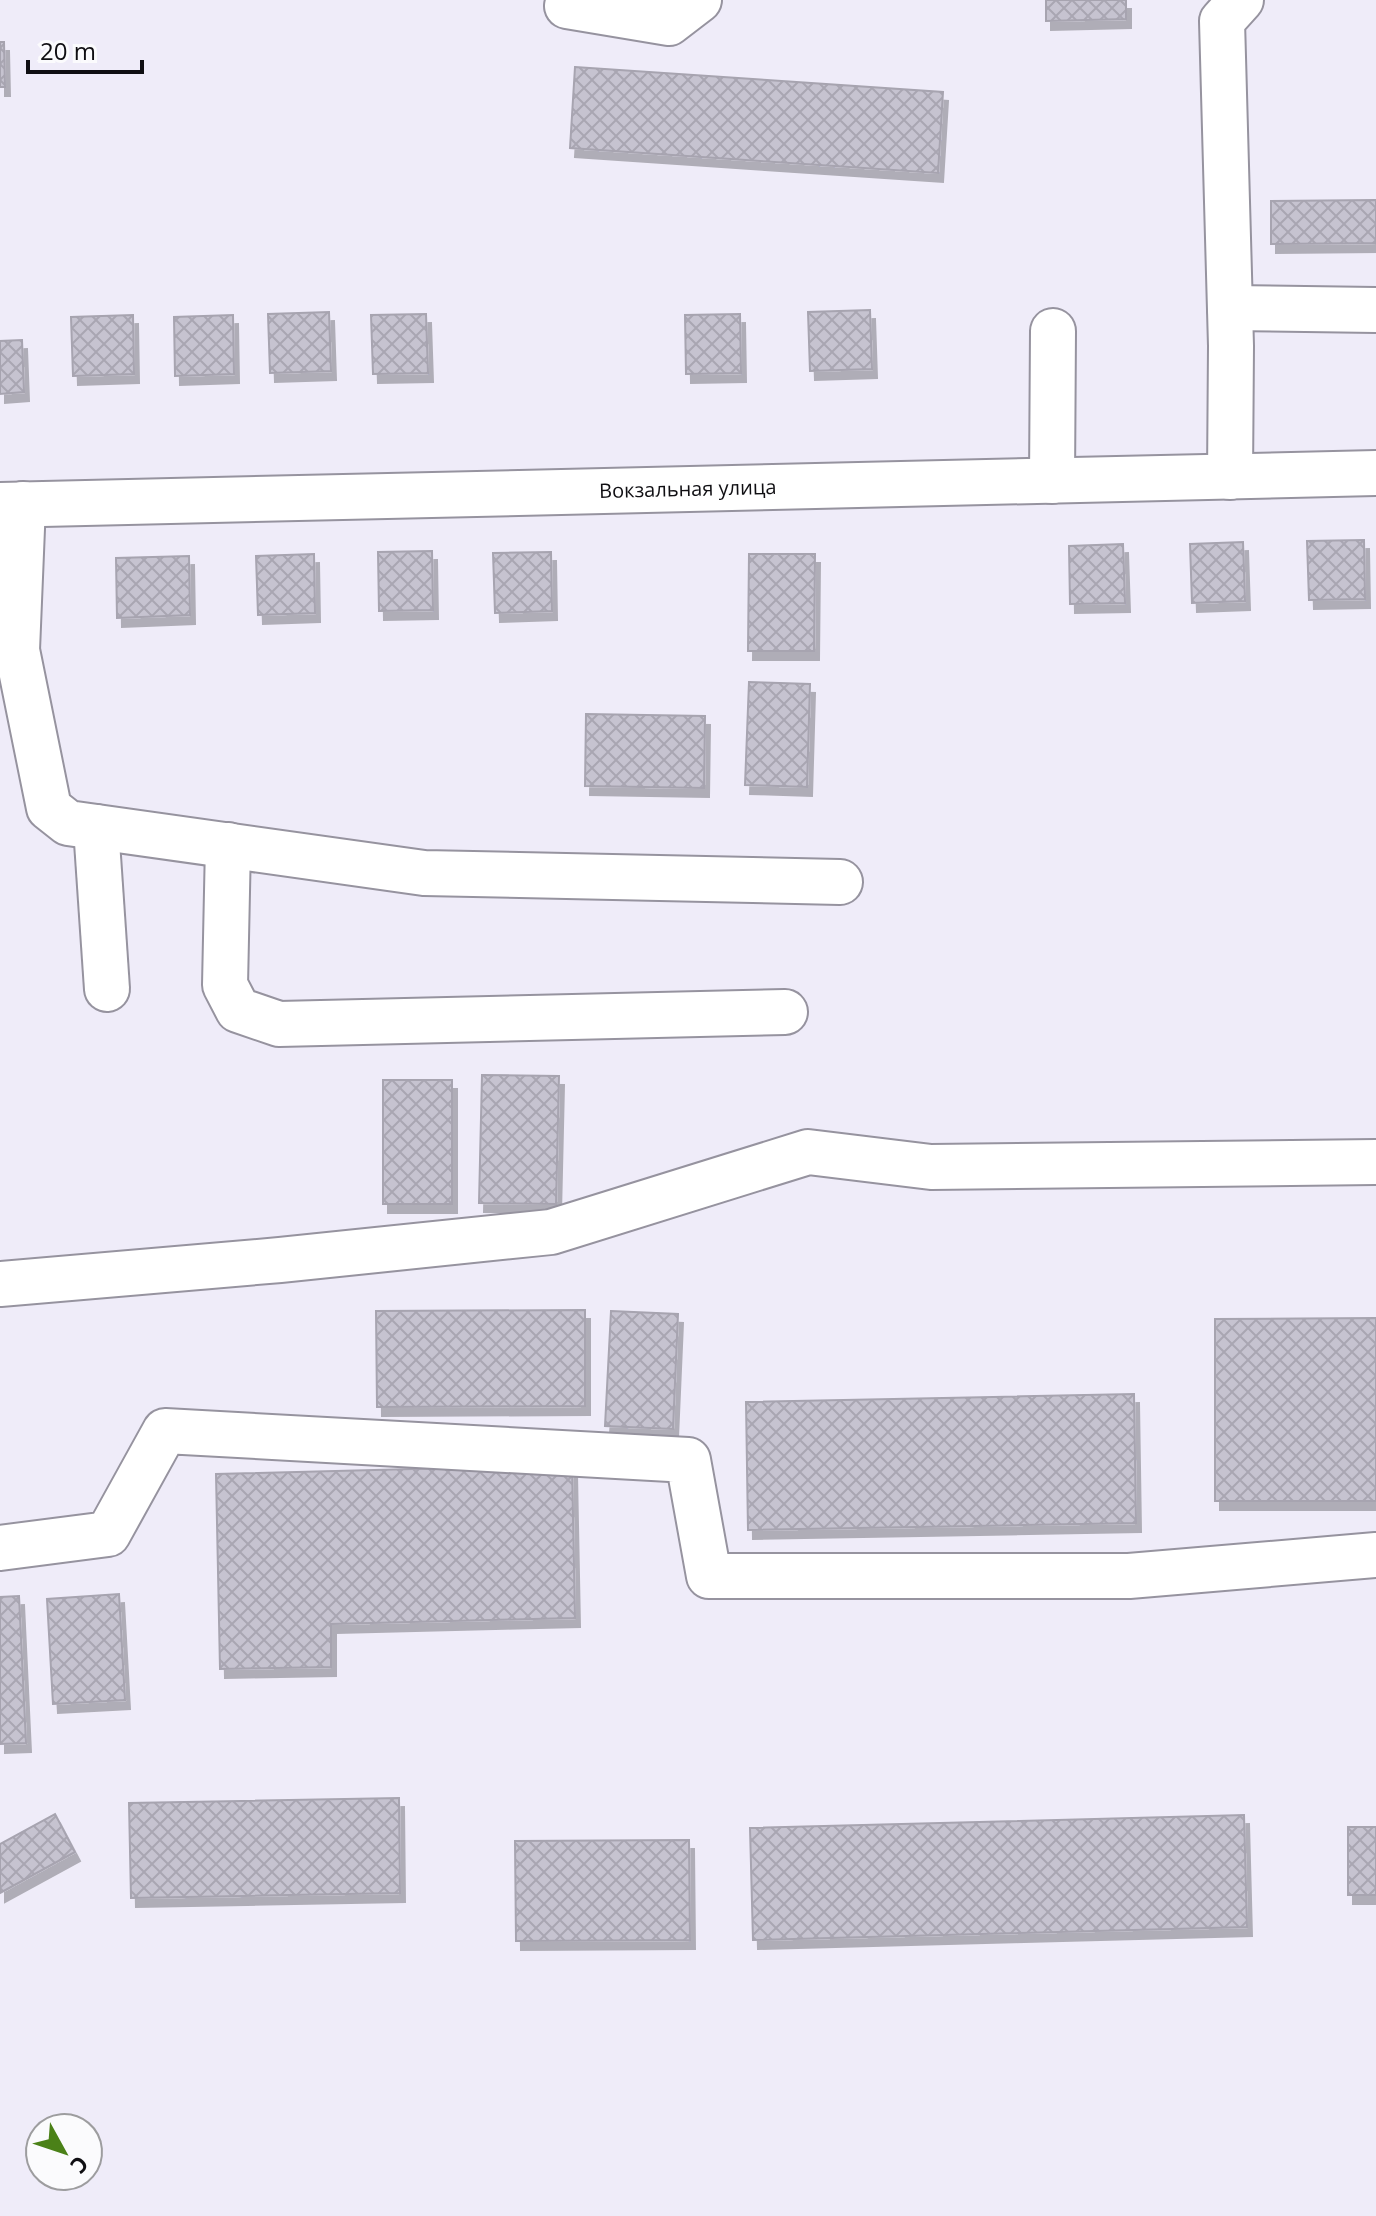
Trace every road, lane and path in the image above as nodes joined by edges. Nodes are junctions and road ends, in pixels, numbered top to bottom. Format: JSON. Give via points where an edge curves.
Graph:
{"nodes":[{"id":1,"x":699,"y":0,"type":"edge"},
{"id":2,"x":1241,"y":0,"type":"edge"},
{"id":3,"x":567,"y":6,"type":"dead end"},
{"id":4,"x":1230,"y":308,"type":"junction"},
{"id":5,"x":1376,"y":310,"type":"edge"},
{"id":6,"x":1053,"y":331,"type":"dead end"},
{"id":7,"x":1376,"y":473,"type":"edge"},
{"id":8,"x":1230,"y":477,"type":"junction"},
{"id":9,"x":1052,"y":481,"type":"junction"},
{"id":10,"x":11,"y":504,"type":"edge"},
{"id":11,"x":96,"y":827,"type":"junction"},
{"id":12,"x":228,"y":845,"type":"junction"},
{"id":13,"x":840,"y":882,"type":"dead end"},
{"id":14,"x":107,"y":989,"type":"dead end"},
{"id":15,"x":785,"y":1012,"type":"dead end"},
{"id":16,"x":1376,"y":1162,"type":"edge"},
{"id":17,"x":0,"y":1284,"type":"edge"},
{"id":18,"x":0,"y":1548,"type":"edge"},
{"id":19,"x":1376,"y":1555,"type":"edge"}],
"edges":[{"from":1,"to":3,"type":"street","via":[[669,23]]},
{"from":2,"to":4,"type":"street","via":[[1222,21]]},
{"from":4,"to":5,"type":"street"},
{"from":4,"to":8,"type":"street"},
{"from":6,"to":9,"type":"street"},
{"from":7,"to":8,"type":"street","name":"Вокзальная улица"},
{"from":8,"to":9,"type":"street","name":"Вокзальная улица"},
{"from":9,"to":10,"type":"street","name":"Вокзальная улица"},
{"from":10,"to":11,"type":"street","via":[[17,650],[49,808],[68,823]]},
{"from":11,"to":12,"type":"street"},
{"from":11,"to":14,"type":"street"},
{"from":12,"to":13,"type":"street","via":[[424,873]]},
{"from":12,"to":15,"type":"street","via":[[225,985],[238,1010],[279,1024]]},
{"from":16,"to":17,"type":"street","via":[[931,1167],[808,1152],[551,1232]]},
{"from":18,"to":19,"type":"street","via":[[108,1534],[165,1431],[688,1460],[709,1576],[1129,1576]]}]}
